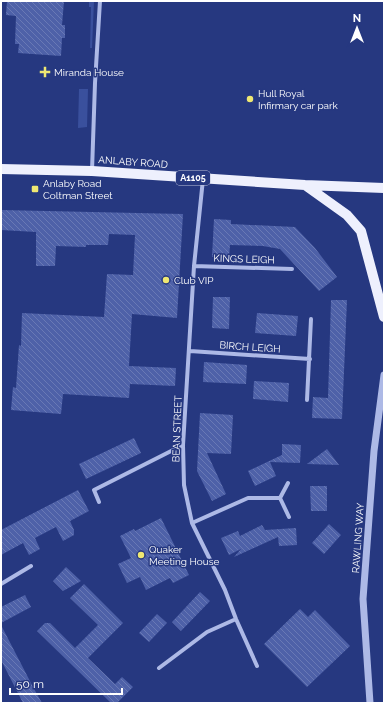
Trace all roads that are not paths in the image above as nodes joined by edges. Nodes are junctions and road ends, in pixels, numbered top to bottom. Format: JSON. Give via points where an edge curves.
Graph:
{"nodes":[{"id":1,"x":100,"y":1,"type":"edge"},
{"id":2,"x":1,"y":169,"type":"edge"},
{"id":3,"x":92,"y":171,"type":"junction"},
{"id":4,"x":203,"y":178,"type":"junction"},
{"id":5,"x":305,"y":185,"type":"junction"},
{"id":6,"x":384,"y":188,"type":"edge"},
{"id":7,"x":194,"y":266,"type":"junction"},
{"id":8,"x":292,"y":269,"type":"dead end"},
{"id":9,"x":384,"y":317,"type":"edge"},
{"id":10,"x":311,"y":319,"type":"dead end"},
{"id":11,"x":190,"y":351,"type":"junction"},
{"id":12,"x":310,"y":359,"type":"junction"},
{"id":13,"x":384,"y":375,"type":"edge"},
{"id":14,"x":308,"y":400,"type":"dead end"},
{"id":15,"x":184,"y":445,"type":"junction"},
{"id":16,"x":288,"y":483,"type":"dead end"},
{"id":17,"x":280,"y":498,"type":"junction"},
{"id":18,"x":99,"y":502,"type":"dead end"},
{"id":19,"x":289,"y":517,"type":"dead end"},
{"id":20,"x":192,"y":523,"type":"junction"},
{"id":21,"x":31,"y":566,"type":"dead end"},
{"id":22,"x":1,"y":584,"type":"edge"},
{"id":23,"x":236,"y":619,"type":"junction"},
{"id":24,"x":257,"y":666,"type":"dead end"},
{"id":25,"x":159,"y":668,"type":"dead end"},
{"id":26,"x":370,"y":703,"type":"edge"}],
"edges":[{"from":1,"to":3,"type":"street"},
{"from":2,"to":3,"type":"main road","name":"ANLABY ROAD","number":"A1105"},
{"from":3,"to":4,"type":"main road","name":"ANLABY ROAD","number":"A1105"},
{"from":4,"to":5,"type":"main road","name":"ANLABY ROAD","number":"A1105"},
{"from":4,"to":7,"type":"street","name":"BEAN STREET"},
{"from":5,"to":6,"type":"main road","name":"ANLABY ROAD","number":"A1105"},
{"from":5,"to":9,"type":"main road","via":[[347,215],[361,231]]},
{"from":7,"to":8,"type":"street","name":"KINGS LEIGH"},
{"from":7,"to":11,"type":"street","name":"BEAN STREET"},
{"from":10,"to":12,"type":"street"},
{"from":11,"to":12,"type":"street","name":"BIRCH LEIGH"},
{"from":11,"to":15,"type":"street","name":"BEAN STREET"},
{"from":12,"to":14,"type":"street"},
{"from":13,"to":26,"type":"street","name":"RAWLING WAY","via":[[374,451],[363,599]]},
{"from":15,"to":18,"type":"street","via":[[94,490]]},
{"from":15,"to":20,"type":"street","name":"BEAN STREET","via":[[184,485]]},
{"from":16,"to":17,"type":"street"},
{"from":17,"to":19,"type":"street"},
{"from":17,"to":20,"type":"street","via":[[248,498]]},
{"from":20,"to":23,"type":"street","name":"BEAN STREET","via":[[225,590]]},
{"from":21,"to":22,"type":"street"},
{"from":23,"to":24,"type":"street","name":"BEAN STREET"},
{"from":23,"to":25,"type":"street","via":[[207,632]]}]}
